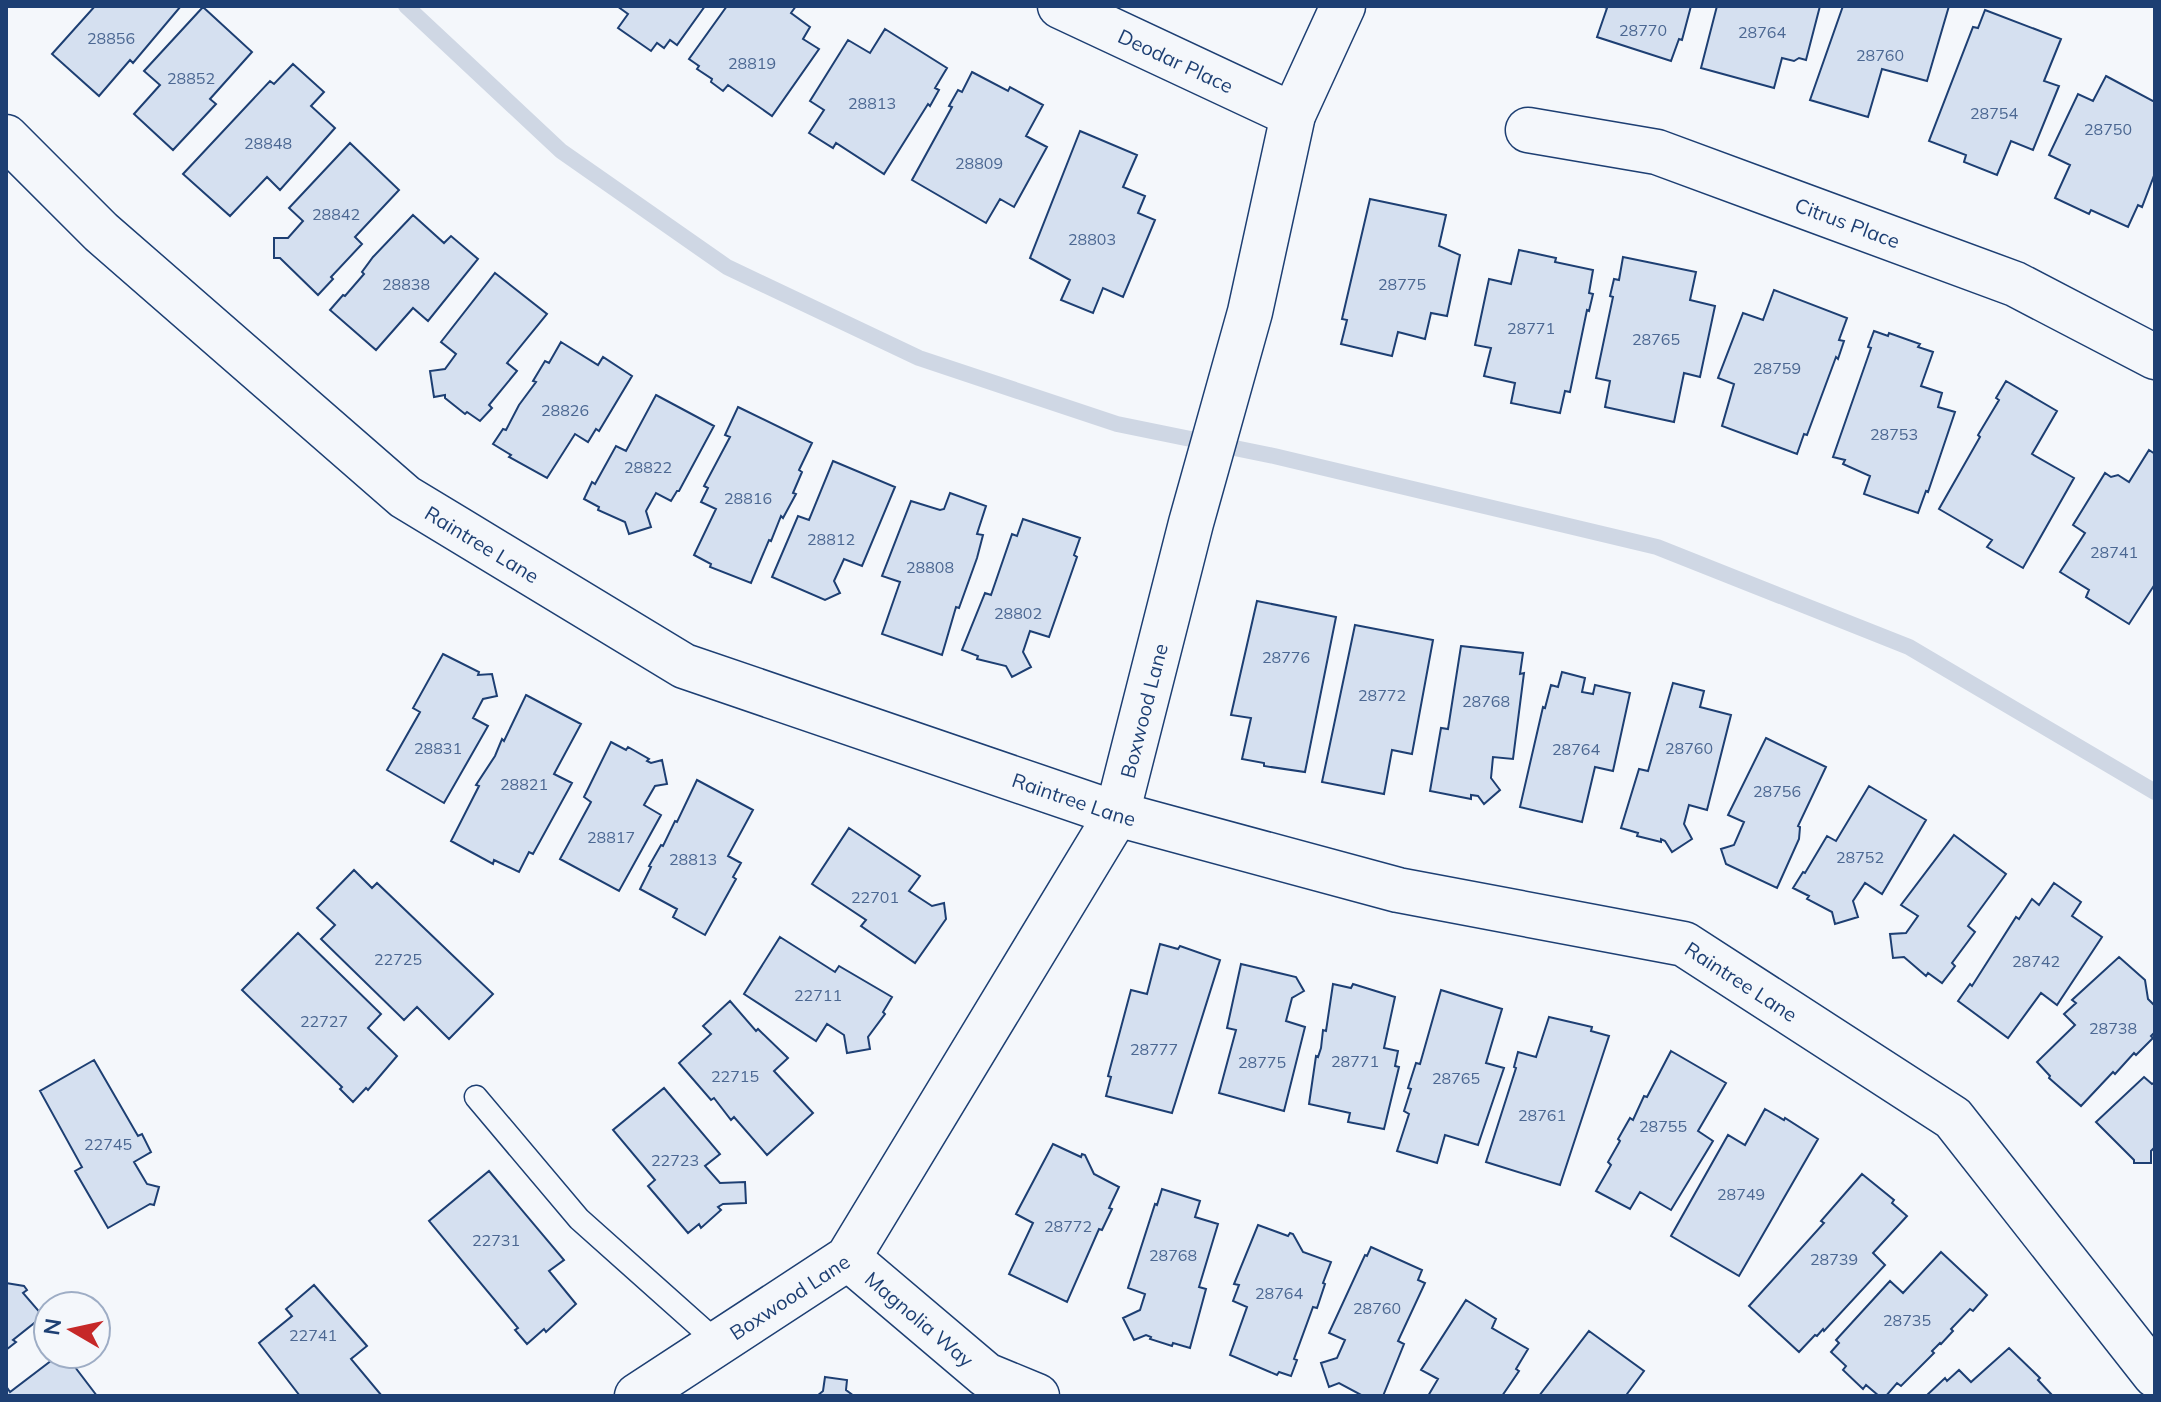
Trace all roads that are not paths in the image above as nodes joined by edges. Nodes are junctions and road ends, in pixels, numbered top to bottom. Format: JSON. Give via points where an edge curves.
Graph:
{"nodes":[{"id":1,"x":1060,"y":6,"type":"edge"},
{"id":2,"x":1343,"y":6,"type":"edge"},
{"id":3,"x":1293,"y":115,"type":"junction"},
{"id":4,"x":1528,"y":130,"type":"dead end"},
{"id":5,"x":6,"y":137,"type":"edge"},
{"id":6,"x":2155,"y":357,"type":"edge"},
{"id":7,"x":1117,"y":814,"type":"junction"},
{"id":8,"x":476,"y":1097,"type":"dead end"},
{"id":9,"x":848,"y":1258,"type":"junction"},
{"id":10,"x":718,"y":1343,"type":"junction"},
{"id":11,"x":2155,"y":1375,"type":"edge"},
{"id":12,"x":637,"y":1396,"type":"edge"},
{"id":13,"x":1037,"y":1396,"type":"edge"}],
"edges":[{"from":1,"to":3,"type":"street","name":"Deodar Place"},
{"from":2,"to":3,"type":"street","name":"Boxwood Lane"},
{"from":3,"to":7,"type":"street","name":"Boxwood Lane","via":[[1250,312]]},
{"from":4,"to":6,"type":"street","name":"Citrus Place","via":[[1657,152],[2015,284]]},
{"from":5,"to":7,"type":"street","name":"Raintree Lane","via":[[101,232],[418,505],[684,666]]},
{"from":7,"to":9,"type":"street","name":"Boxwood Lane"},
{"from":7,"to":11,"type":"street","name":"Raintree Lane","via":[[1398,890],[1684,944],[1953,1118]]},
{"from":8,"to":10,"type":"lane","via":[[579,1219]]},
{"from":9,"to":10,"type":"street","name":"Boxwood Lane"},
{"from":9,"to":13,"type":"street","name":"Magnolia Way","via":[[986,1375]]},
{"from":10,"to":12,"type":"street","name":"Boxwood Lane"}]}
